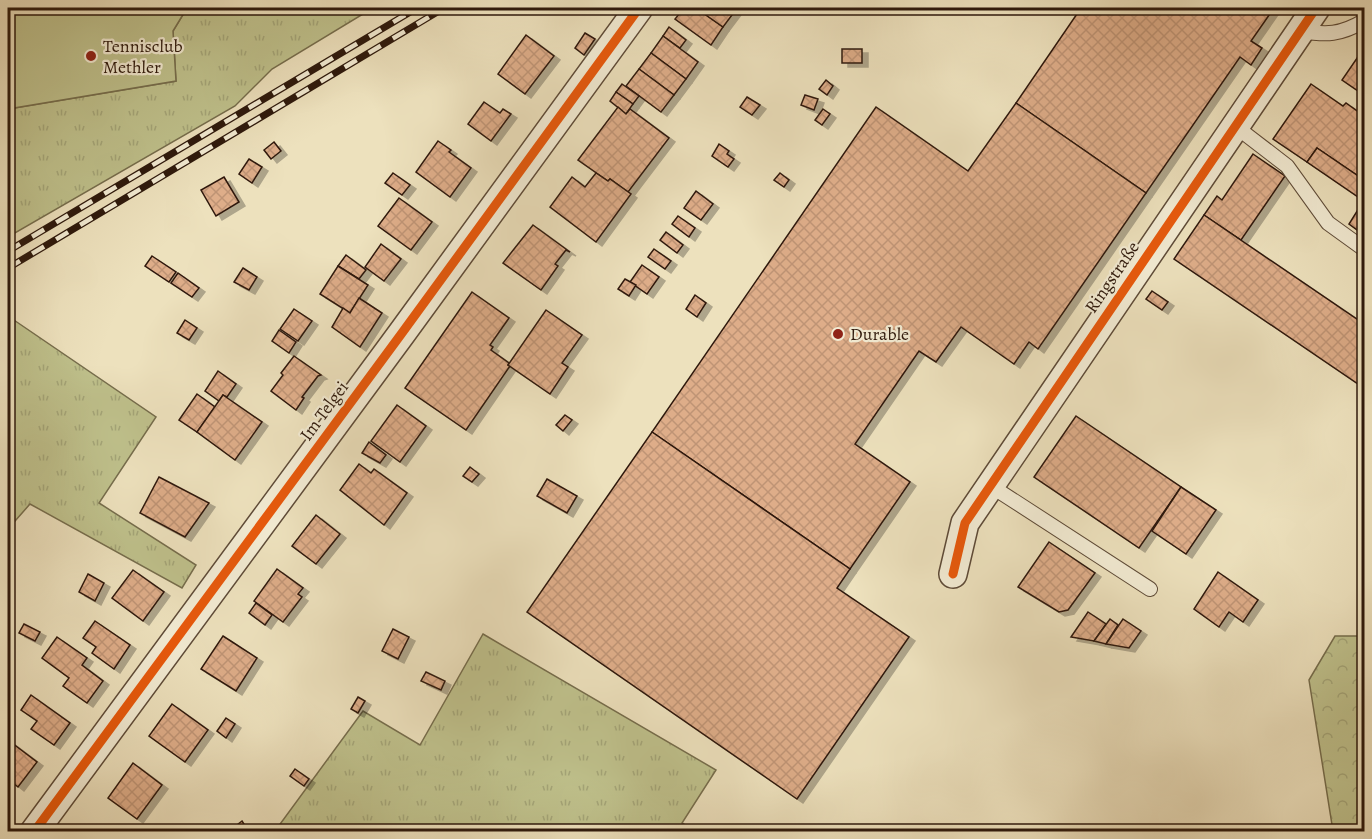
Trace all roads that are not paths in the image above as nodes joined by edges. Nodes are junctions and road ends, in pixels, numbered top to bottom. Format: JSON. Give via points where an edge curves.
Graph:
{"nodes":[{"id":1,"x":639,"y":8,"type":"edge"},
{"id":2,"x":1316,"y":8,"type":"edge"},
{"id":3,"x":1365,"y":21,"type":"edge"},
{"id":4,"x":1299,"y":31,"type":"junction"},
{"id":5,"x":1235,"y":126,"type":"junction"},
{"id":6,"x":1365,"y":249,"type":"edge"},
{"id":7,"x":991,"y":486,"type":"junction"},
{"id":8,"x":953,"y":574,"type":"dead end"},
{"id":9,"x":1150,"y":590,"type":"dead end"},
{"id":10,"x":34,"y":831,"type":"edge"}],
"edges":[{"from":1,"to":10,"type":"street","name":"Im Telgei"},
{"from":2,"to":4,"type":"street","name":"Ringstraße"},
{"from":3,"to":4,"type":"lane","via":[[1326,35]]},
{"from":4,"to":5,"type":"street","name":"Ringstraße"},
{"from":5,"to":6,"type":"lane","via":[[1287,166],[1328,223]]},
{"from":5,"to":7,"type":"street","name":"Ringstraße"},
{"from":7,"to":8,"type":"street","name":"Ringstraße","via":[[965,523]]},
{"from":7,"to":9,"type":"lane"}]}
